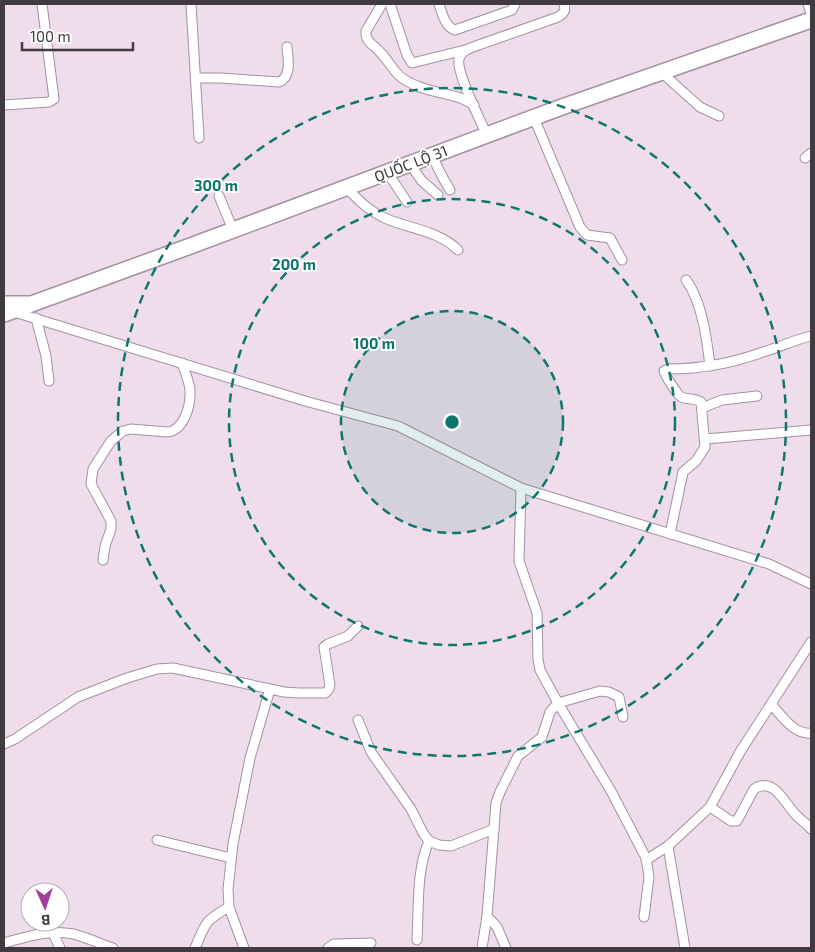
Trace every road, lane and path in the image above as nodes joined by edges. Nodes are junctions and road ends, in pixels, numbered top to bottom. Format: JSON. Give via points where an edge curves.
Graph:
{"nodes":[{"id":1,"x":42,"y":4,"type":"edge"},
{"id":2,"x":191,"y":4,"type":"edge"},
{"id":3,"x":382,"y":4,"type":"edge"},
{"id":4,"x":390,"y":4,"type":"edge"},
{"id":5,"x":438,"y":4,"type":"edge"},
{"id":6,"x":516,"y":4,"type":"edge"},
{"id":7,"x":564,"y":4,"type":"edge"},
{"id":8,"x":808,"y":4,"type":"edge"},
{"id":9,"x":811,"y":13,"type":"edge"},
{"id":10,"x":811,"y":20,"type":"edge"},
{"id":11,"x":287,"y":47,"type":"dead end"},
{"id":12,"x":465,"y":50,"type":"junction"},
{"id":13,"x":661,"y":72,"type":"junction"},
{"id":14,"x":196,"y":78,"type":"junction"},
{"id":15,"x":4,"y":105,"type":"edge"},
{"id":16,"x":474,"y":105,"type":"junction"},
{"id":17,"x":719,"y":116,"type":"dead end"},
{"id":18,"x":534,"y":118,"type":"junction"},
{"id":19,"x":487,"y":135,"type":"junction"},
{"id":20,"x":199,"y":138,"type":"dead end"},
{"id":21,"x":432,"y":156,"type":"junction"},
{"id":22,"x":410,"y":164,"type":"junction"},
{"id":23,"x":387,"y":172,"type":"junction"},
{"id":24,"x":346,"y":188,"type":"junction"},
{"id":25,"x":450,"y":190,"type":"dead end"},
{"id":26,"x":438,"y":195,"type":"dead end"},
{"id":27,"x":219,"y":196,"type":"dead end"},
{"id":28,"x":407,"y":202,"type":"dead end"},
{"id":29,"x":233,"y":230,"type":"junction"},
{"id":30,"x":458,"y":250,"type":"dead end"},
{"id":31,"x":622,"y":260,"type":"dead end"},
{"id":32,"x":686,"y":280,"type":"dead end"},
{"id":33,"x":6,"y":309,"type":"edge"},
{"id":34,"x":36,"y":318,"type":"junction"},
{"id":35,"x":811,"y":336,"type":"edge"},
{"id":36,"x":182,"y":363,"type":"junction"},
{"id":37,"x":710,"y":366,"type":"junction"},
{"id":38,"x":49,"y":381,"type":"dead end"},
{"id":39,"x":757,"y":396,"type":"dead end"},
{"id":40,"x":702,"y":408,"type":"junction"},
{"id":41,"x":811,"y":430,"type":"edge"},
{"id":42,"x":705,"y":438,"type":"junction"},
{"id":43,"x":521,"y":488,"type":"junction"},
{"id":44,"x":670,"y":534,"type":"junction"},
{"id":45,"x":103,"y":560,"type":"dead end"},
{"id":46,"x":811,"y":584,"type":"edge"},
{"id":47,"x":358,"y":626,"type":"dead end"},
{"id":48,"x":811,"y":642,"type":"edge"},
{"id":49,"x":270,"y":689,"type":"junction"},
{"id":50,"x":558,"y":703,"type":"junction"},
{"id":51,"x":771,"y":704,"type":"junction"},
{"id":52,"x":623,"y":717,"type":"dead end"},
{"id":53,"x":358,"y":720,"type":"dead end"},
{"id":54,"x":811,"y":732,"type":"edge"},
{"id":55,"x":6,"y":740,"type":"edge"},
{"id":56,"x":710,"y":807,"type":"junction"},
{"id":57,"x":494,"y":829,"type":"junction"},
{"id":58,"x":811,"y":829,"type":"edge"},
{"id":59,"x":157,"y":840,"type":"dead end"},
{"id":60,"x":429,"y":841,"type":"junction"},
{"id":61,"x":668,"y":846,"type":"junction"},
{"id":62,"x":231,"y":858,"type":"junction"},
{"id":63,"x":646,"y":860,"type":"junction"},
{"id":64,"x":229,"y":907,"type":"junction"},
{"id":65,"x":487,"y":916,"type":"junction"},
{"id":66,"x":644,"y":917,"type":"dead end"},
{"id":67,"x":53,"y":933,"type":"junction"},
{"id":68,"x":417,"y":940,"type":"dead end"},
{"id":69,"x":4,"y":943,"type":"edge"},
{"id":70,"x":371,"y":943,"type":"dead end"},
{"id":71,"x":60,"y":948,"type":"edge"},
{"id":72,"x":113,"y":948,"type":"edge"},
{"id":73,"x":194,"y":948,"type":"edge"},
{"id":74,"x":244,"y":948,"type":"edge"},
{"id":75,"x":328,"y":948,"type":"edge"},
{"id":76,"x":482,"y":948,"type":"edge"},
{"id":77,"x":506,"y":948,"type":"edge"},
{"id":78,"x":685,"y":948,"type":"edge"}],
"edges":[{"from":1,"to":15,"type":"street","via":[[54,99]]},
{"from":2,"to":14,"type":"street"},
{"from":3,"to":16,"type":"street","via":[[366,36],[394,71],[419,87]]},
{"from":4,"to":12,"type":"street","via":[[412,63]]},
{"from":5,"to":6,"type":"street","via":[[450,29],[455,30],[512,10]]},
{"from":7,"to":12,"type":"street","via":[[564,14],[558,17]]},
{"from":8,"to":9,"type":"street"},
{"from":10,"to":13,"type":"highway","name":"QUỐC LỘ 31"},
{"from":11,"to":14,"type":"street","via":[[287,76],[279,82]]},
{"from":12,"to":16,"type":"street","via":[[458,60]]},
{"from":13,"to":17,"type":"street","via":[[700,108]]},
{"from":13,"to":18,"type":"highway","name":"QUỐC LỘ 31"},
{"from":14,"to":20,"type":"street"},
{"from":16,"to":19,"type":"street"},
{"from":18,"to":19,"type":"highway","name":"QUỐC LỘ 31"},
{"from":18,"to":31,"type":"street","via":[[580,227],[587,235],[610,238]]},
{"from":19,"to":21,"type":"highway","name":"QUỐC LỘ 31"},
{"from":21,"to":22,"type":"highway","name":"QUỐC LỘ 31"},
{"from":21,"to":25,"type":"street"},
{"from":22,"to":23,"type":"highway","name":"QUỐC LỘ 31"},
{"from":22,"to":26,"type":"street"},
{"from":23,"to":24,"type":"highway","name":"QUỐC LỘ 31"},
{"from":23,"to":28,"type":"street"},
{"from":24,"to":29,"type":"highway","name":"QUỐC LỘ 31"},
{"from":24,"to":30,"type":"street","via":[[377,214],[442,238]]},
{"from":27,"to":29,"type":"street"},
{"from":29,"to":33,"type":"highway","name":"QUỐC LỘ 31","via":[[37,302]]},
{"from":32,"to":37,"type":"street","via":[[700,313]]},
{"from":33,"to":34,"type":"street"},
{"from":34,"to":36,"type":"street"},
{"from":34,"to":38,"type":"street"},
{"from":35,"to":37,"type":"street"},
{"from":36,"to":43,"type":"street","via":[[398,426]]},
{"from":36,"to":45,"type":"street","via":[[190,395],[179,428],[172,432],[123,432],[111,441],[93,469],[91,484],[111,520]]},
{"from":37,"to":40,"type":"street","via":[[664,371],[678,396],[698,400]]},
{"from":39,"to":40,"type":"street","via":[[722,400]]},
{"from":40,"to":42,"type":"street"},
{"from":41,"to":42,"type":"street"},
{"from":42,"to":44,"type":"street","via":[[705,447],[696,461],[683,472]]},
{"from":43,"to":44,"type":"street"},
{"from":43,"to":50,"type":"street","via":[[519,561],[537,613],[539,664]]},
{"from":44,"to":46,"type":"street","via":[[769,564]]},
{"from":47,"to":49,"type":"street","via":[[348,636],[324,648],[330,684],[327,692],[299,694]]},
{"from":48,"to":51,"type":"street"},
{"from":49,"to":55,"type":"street","via":[[173,668],[157,669],[78,697]]},
{"from":49,"to":62,"type":"street","via":[[250,758]]},
{"from":50,"to":52,"type":"street","via":[[589,693],[609,692],[619,697]]},
{"from":50,"to":57,"type":"street","via":[[550,712],[542,737],[522,751],[514,763],[498,798]]},
{"from":50,"to":63,"type":"street","via":[[611,791]]},
{"from":51,"to":54,"type":"street","via":[[797,731]]},
{"from":51,"to":56,"type":"street"},
{"from":53,"to":60,"type":"street","via":[[371,752]]},
{"from":56,"to":58,"type":"street","via":[[731,821],[737,821],[754,789],[768,786],[778,792]]},
{"from":56,"to":61,"type":"street"},
{"from":57,"to":60,"type":"street","via":[[451,846]]},
{"from":57,"to":65,"type":"street"},
{"from":59,"to":62,"type":"street"},
{"from":60,"to":68,"type":"street","via":[[420,872]]},
{"from":61,"to":63,"type":"street"},
{"from":61,"to":78,"type":"street"},
{"from":62,"to":64,"type":"street"},
{"from":63,"to":66,"type":"street","via":[[649,883]]},
{"from":64,"to":73,"type":"street","via":[[207,921]]},
{"from":64,"to":74,"type":"street"},
{"from":65,"to":76,"type":"street"},
{"from":65,"to":77,"type":"street","via":[[497,927]]},
{"from":67,"to":69,"type":"street"},
{"from":67,"to":71,"type":"street"},
{"from":67,"to":72,"type":"street","via":[[73,934]]},
{"from":70,"to":75,"type":"street","via":[[334,944]]}]}
